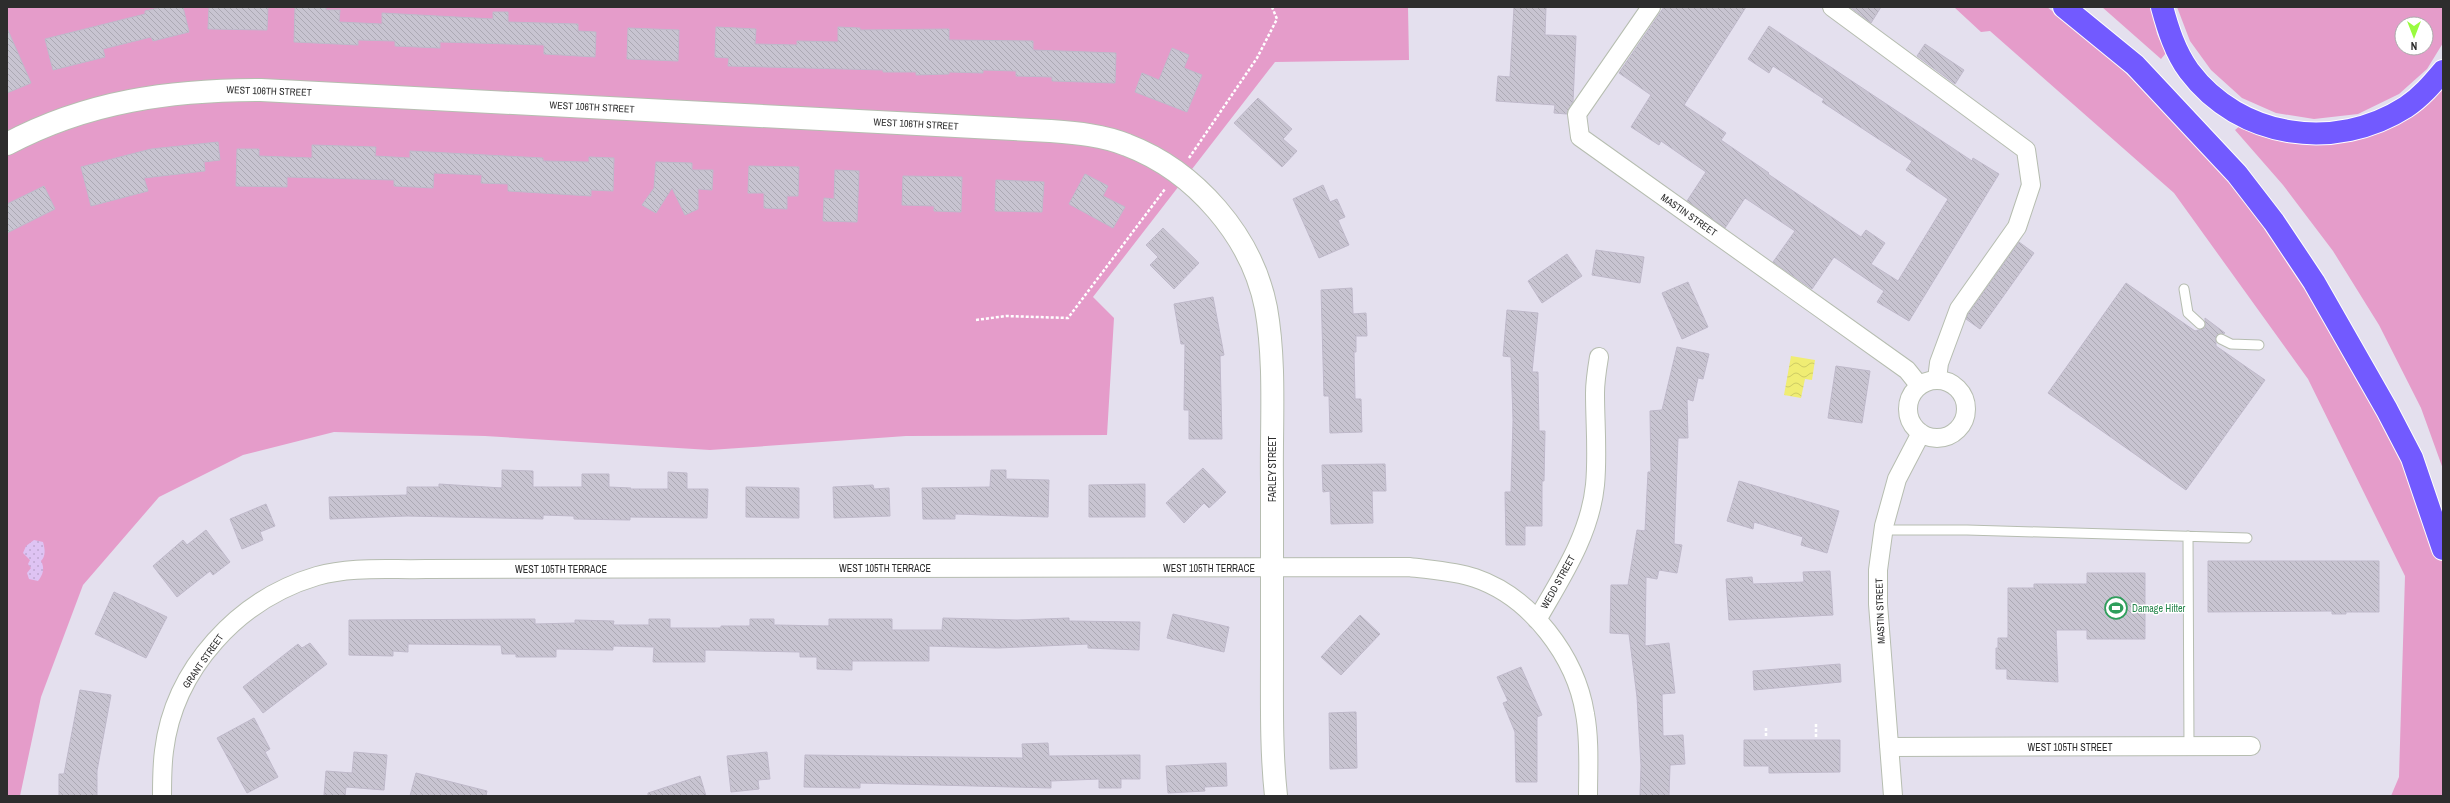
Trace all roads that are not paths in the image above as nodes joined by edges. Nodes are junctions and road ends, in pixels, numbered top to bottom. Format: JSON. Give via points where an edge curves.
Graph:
{"nodes":[{"id":1,"x":1651,"y":7,"type":"edge"},
{"id":2,"x":1832,"y":7,"type":"edge"},
{"id":3,"x":2064,"y":7,"type":"edge"},
{"id":4,"x":2162,"y":7,"type":"edge"},
{"id":5,"x":2443,"y":71,"type":"edge"},
{"id":6,"x":7,"y":144,"type":"edge"},
{"id":7,"x":1178,"y":172,"type":"joint"},
{"id":8,"x":2184,"y":289,"type":"dead end"},
{"id":9,"x":2200,"y":324,"type":"dead end"},
{"id":10,"x":2221,"y":339,"type":"dead end"},
{"id":11,"x":2259,"y":345,"type":"dead end"},
{"id":12,"x":1599,"y":357,"type":"dead end"},
{"id":13,"x":1937,"y":379,"type":"junction"},
{"id":14,"x":1919,"y":385,"type":"junction"},
{"id":15,"x":1921,"y":433,"type":"junction"},
{"id":16,"x":1883,"y":530,"type":"junction"},
{"id":17,"x":2188,"y":536,"type":"junction"},
{"id":18,"x":2248,"y":538,"type":"dead end"},
{"id":19,"x":2443,"y":549,"type":"edge"},
{"id":20,"x":1272,"y":568,"type":"junction"},
{"id":21,"x":1536,"y":620,"type":"junction"},
{"id":22,"x":232,"y":622,"type":"joint"},
{"id":23,"x":2251,"y":746,"type":"dead end"},
{"id":24,"x":1889,"y":747,"type":"junction"},
{"id":25,"x":2189,"y":747,"type":"junction"},
{"id":26,"x":162,"y":796,"type":"edge"},
{"id":27,"x":1276,"y":796,"type":"edge"},
{"id":28,"x":1588,"y":796,"type":"edge"},
{"id":29,"x":1893,"y":796,"type":"edge"}],
"edges":[{"from":1,"to":14,"type":"street","name":"MASTIN STREET","via":[[1577,114],[1580,137],[1907,370]]},
{"from":2,"to":13,"type":"street","via":[[2026,150],[2031,186],[2018,226],[1959,309],[1939,363]]},
{"from":3,"to":19,"type":"highway","via":[[2140,70],[2237,174],[2274,222],[2314,282],[2412,458]]},
{"from":4,"to":5,"type":"highway","via":[[2177,49],[2189,71],[2208,90],[2227,108],[2249,120],[2292,132],[2340,133],[2386,119],[2423,94]]},
{"from":6,"to":7,"type":"street","name":"WEST 106TH STREET","via":[[84,112],[133,99],[213,90],[261,90],[1050,131],[1091,135],[1126,144]]},
{"from":7,"to":20,"type":"street","name":"FARLEY STREET","via":[[1204,195],[1227,221],[1247,254],[1263,296],[1270,343]]},
{"from":8,"to":9,"type":"lane","via":[[2188,313]]},
{"from":10,"to":11,"type":"lane","via":[[2231,344]]},
{"from":12,"to":21,"type":"street","name":"WEDD STREET","via":[[1595,392],[1598,446],[1595,486],[1587,523],[1572,559]]},
{"from":13,"to":14,"type":"street"},
{"from":13,"to":15,"type":"street","via":[[1956,386],[1962,394],[1966,413],[1962,422],[1949,435],[1940,438]]},
{"from":14,"to":15,"type":"street","via":[[1911,396],[1907,410],[1914,427]]},
{"from":15,"to":16,"type":"street","name":"MASTIN STREET","via":[[1897,479]]},
{"from":16,"to":17,"type":"lane"},
{"from":16,"to":24,"type":"street","name":"MASTIN STREET","via":[[1878,570],[1878,604]]},
{"from":17,"to":18,"type":"lane"},
{"from":17,"to":25,"type":"lane"},
{"from":20,"to":21,"type":"street","name":"WEST 105TH TERRACE","via":[[1409,567],[1452,572],[1500,590]]},
{"from":20,"to":22,"type":"street","name":"WEST 105TH TERRACE","via":[[352,570],[294,584],[263,600]]},
{"from":20,"to":27,"type":"street","name":"FARLEY STREET","via":[[1272,704]]},
{"from":21,"to":28,"type":"street","name":"WEDD STREET","via":[[1556,640],[1567,658],[1582,698],[1588,749]]},
{"from":22,"to":26,"type":"street","name":"GRANT STREET","via":[[214,641],[180,694],[164,750]]},
{"from":23,"to":25,"type":"street","name":"WEST 105TH STREET"},
{"from":24,"to":25,"type":"street","name":"WEST 105TH STREET"},
{"from":24,"to":29,"type":"street","name":"MASTIN STREET"}]}
